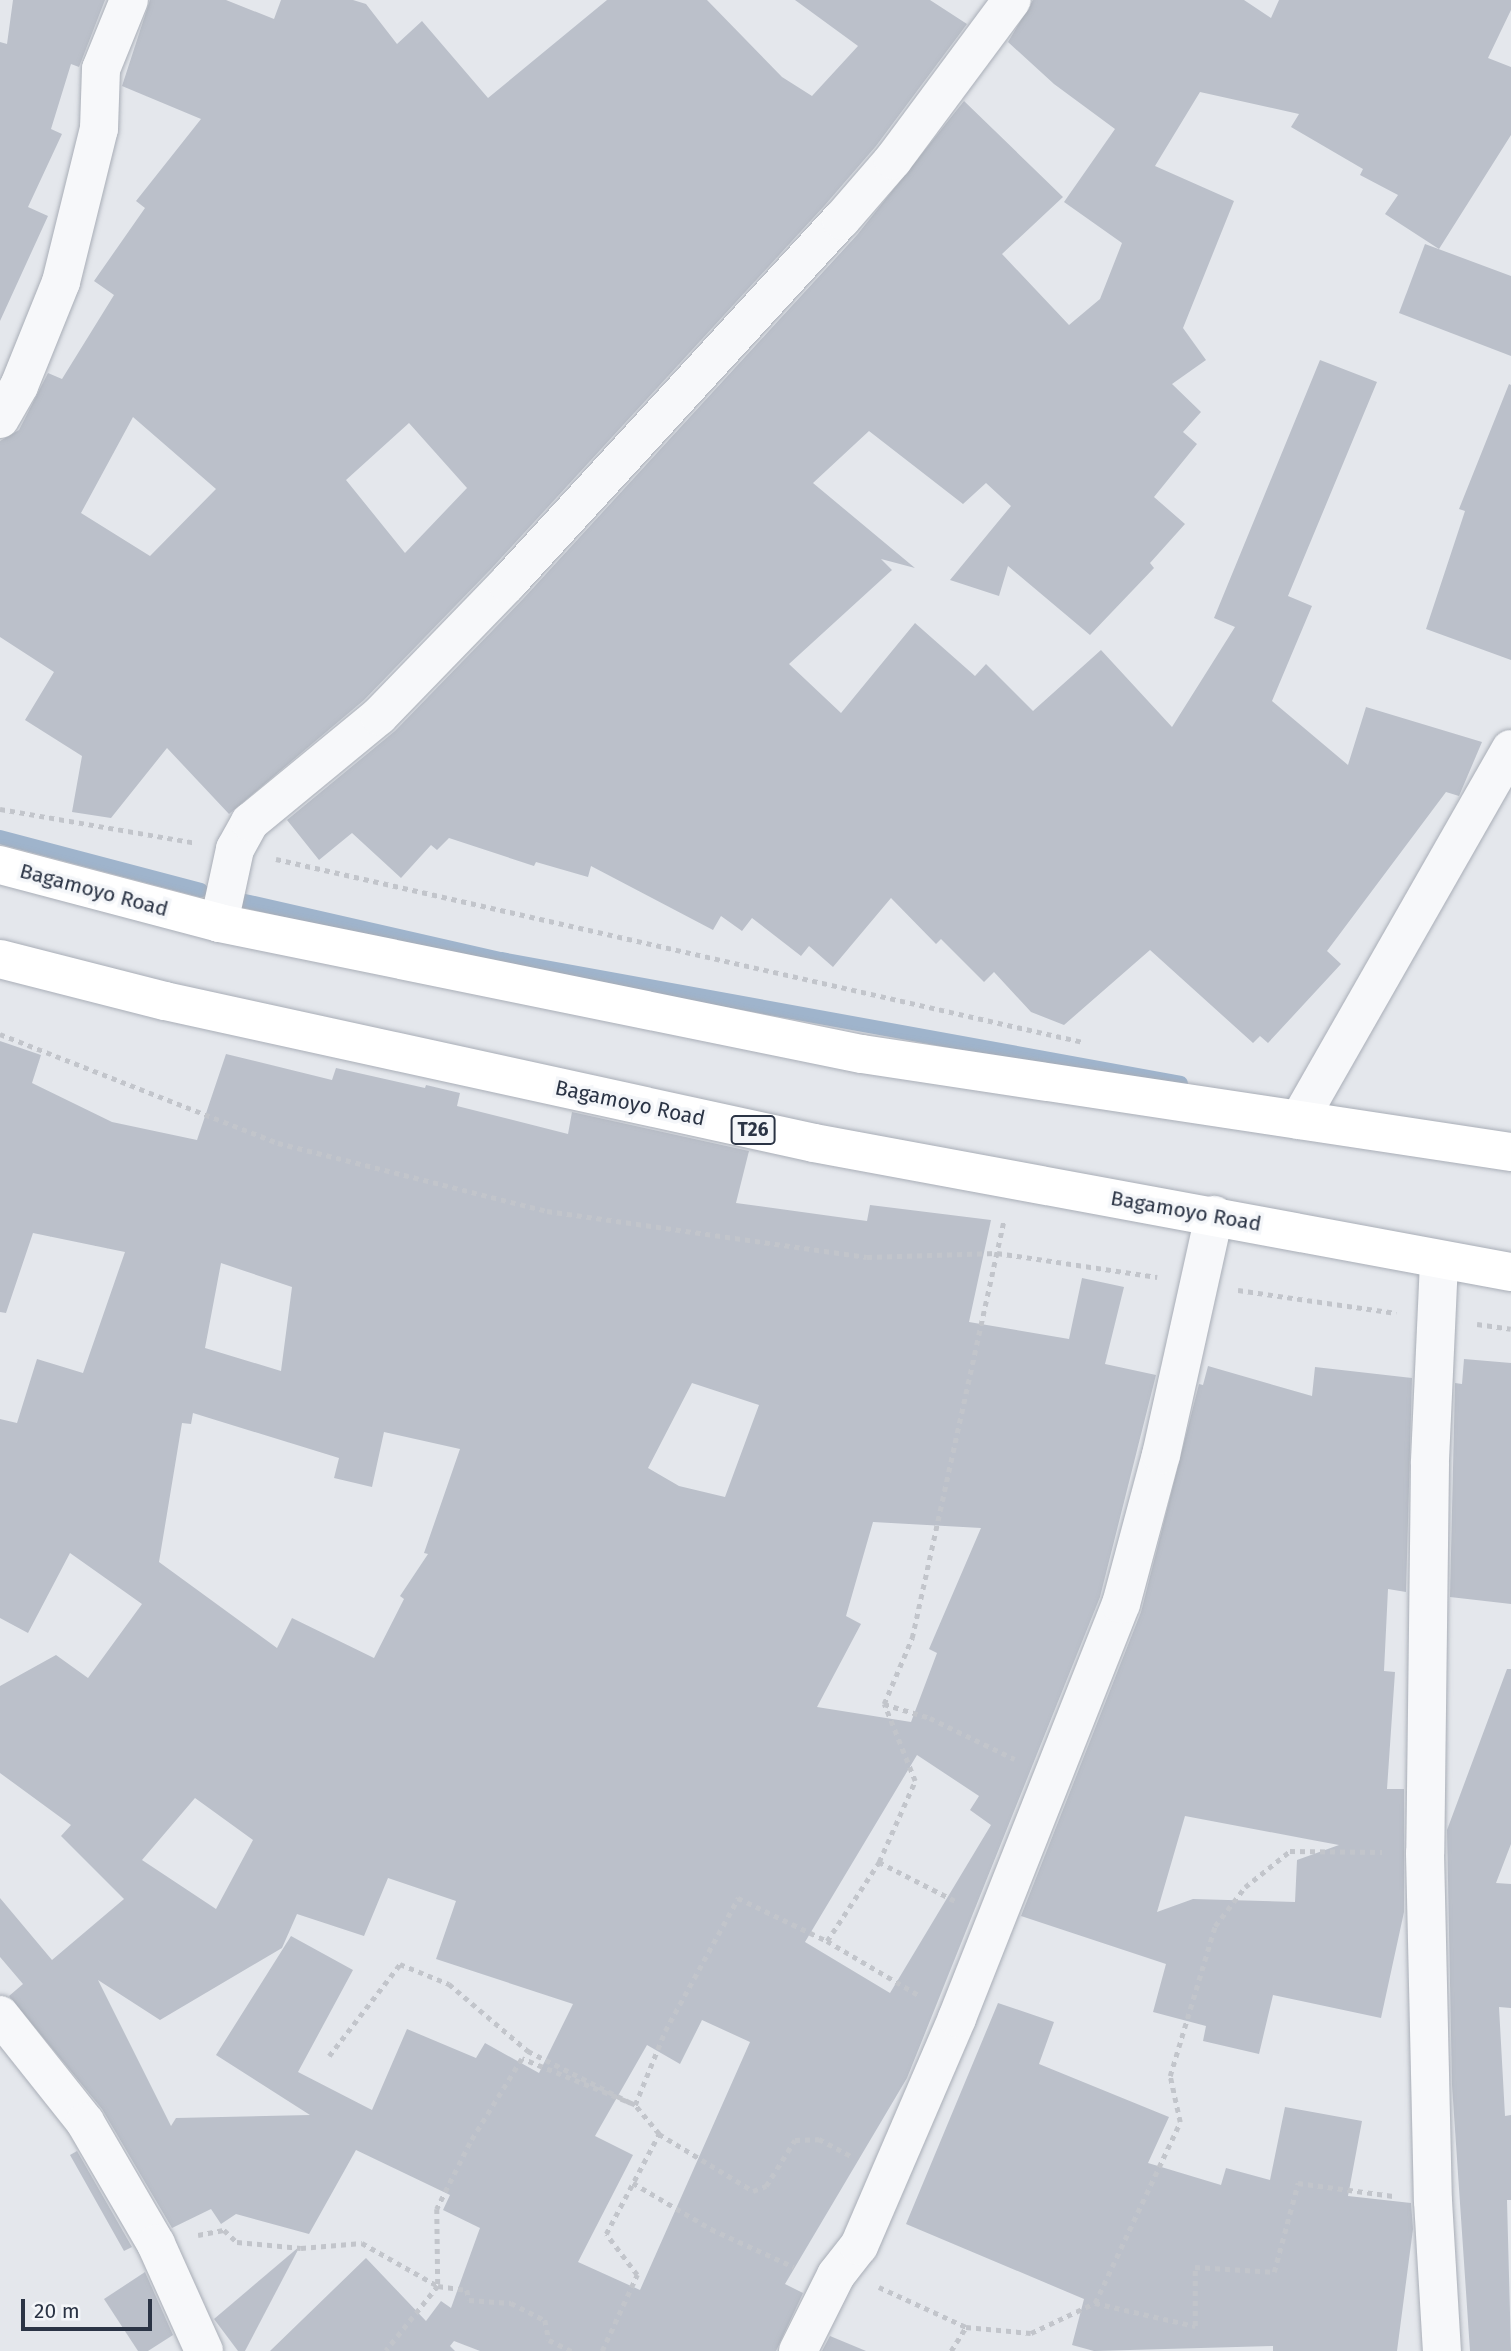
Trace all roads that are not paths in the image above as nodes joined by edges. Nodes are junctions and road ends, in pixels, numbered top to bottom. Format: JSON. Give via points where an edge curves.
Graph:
{"nodes":[{"id":1,"x":129,"y":0,"type":"edge"},
{"id":2,"x":1012,"y":0,"type":"edge"},
{"id":3,"x":0,"y":419,"type":"edge"},
{"id":4,"x":1511,"y":749,"type":"edge"},
{"id":5,"x":0,"y":865,"type":"edge"},
{"id":6,"x":219,"y":923,"type":"junction"},
{"id":7,"x":0,"y":959,"type":"edge"},
{"id":8,"x":1299,"y":1120,"type":"junction"},
{"id":9,"x":1511,"y":1152,"type":"edge"},
{"id":10,"x":1214,"y":1215,"type":"junction"},
{"id":11,"x":1440,"y":1262,"type":"junction"},
{"id":12,"x":1511,"y":1272,"type":"edge"},
{"id":13,"x":0,"y":2015,"type":"edge"},
{"id":14,"x":204,"y":2351,"type":"edge"},
{"id":15,"x":798,"y":2351,"type":"edge"},
{"id":16,"x":1442,"y":2351,"type":"edge"}],
"edges":[{"from":1,"to":3,"type":"street","via":[[101,69],[99,129],[61,282],[19,386]]},
{"from":2,"to":6,"type":"street","via":[[893,160],[841,220],[489,603],[379,716],[250,822],[235,849]]},
{"from":4,"to":8,"type":"street"},
{"from":5,"to":6,"type":"highway","name":"Bagamoyo Road"},
{"from":6,"to":8,"type":"highway","name":"Bagamoyo Road","via":[[862,1054]]},
{"from":7,"to":10,"type":"highway","name":"Bagamoyo Road","number":"T26","via":[[165,1001],[814,1143]]},
{"from":8,"to":9,"type":"highway","name":"Bagamoyo Road"},
{"from":10,"to":11,"type":"highway","name":"Bagamoyo Road","number":"T26"},
{"from":10,"to":15,"type":"street","via":[[1161,1455],[1121,1604],[957,2018],[859,2246],[836,2275]]},
{"from":11,"to":12,"type":"highway","name":"Bagamoyo Road","number":"T26"},
{"from":11,"to":16,"type":"street","via":[[1430,1464],[1425,1853],[1433,2201]]},
{"from":13,"to":14,"type":"street","via":[[85,2122],[156,2244]]}]}
